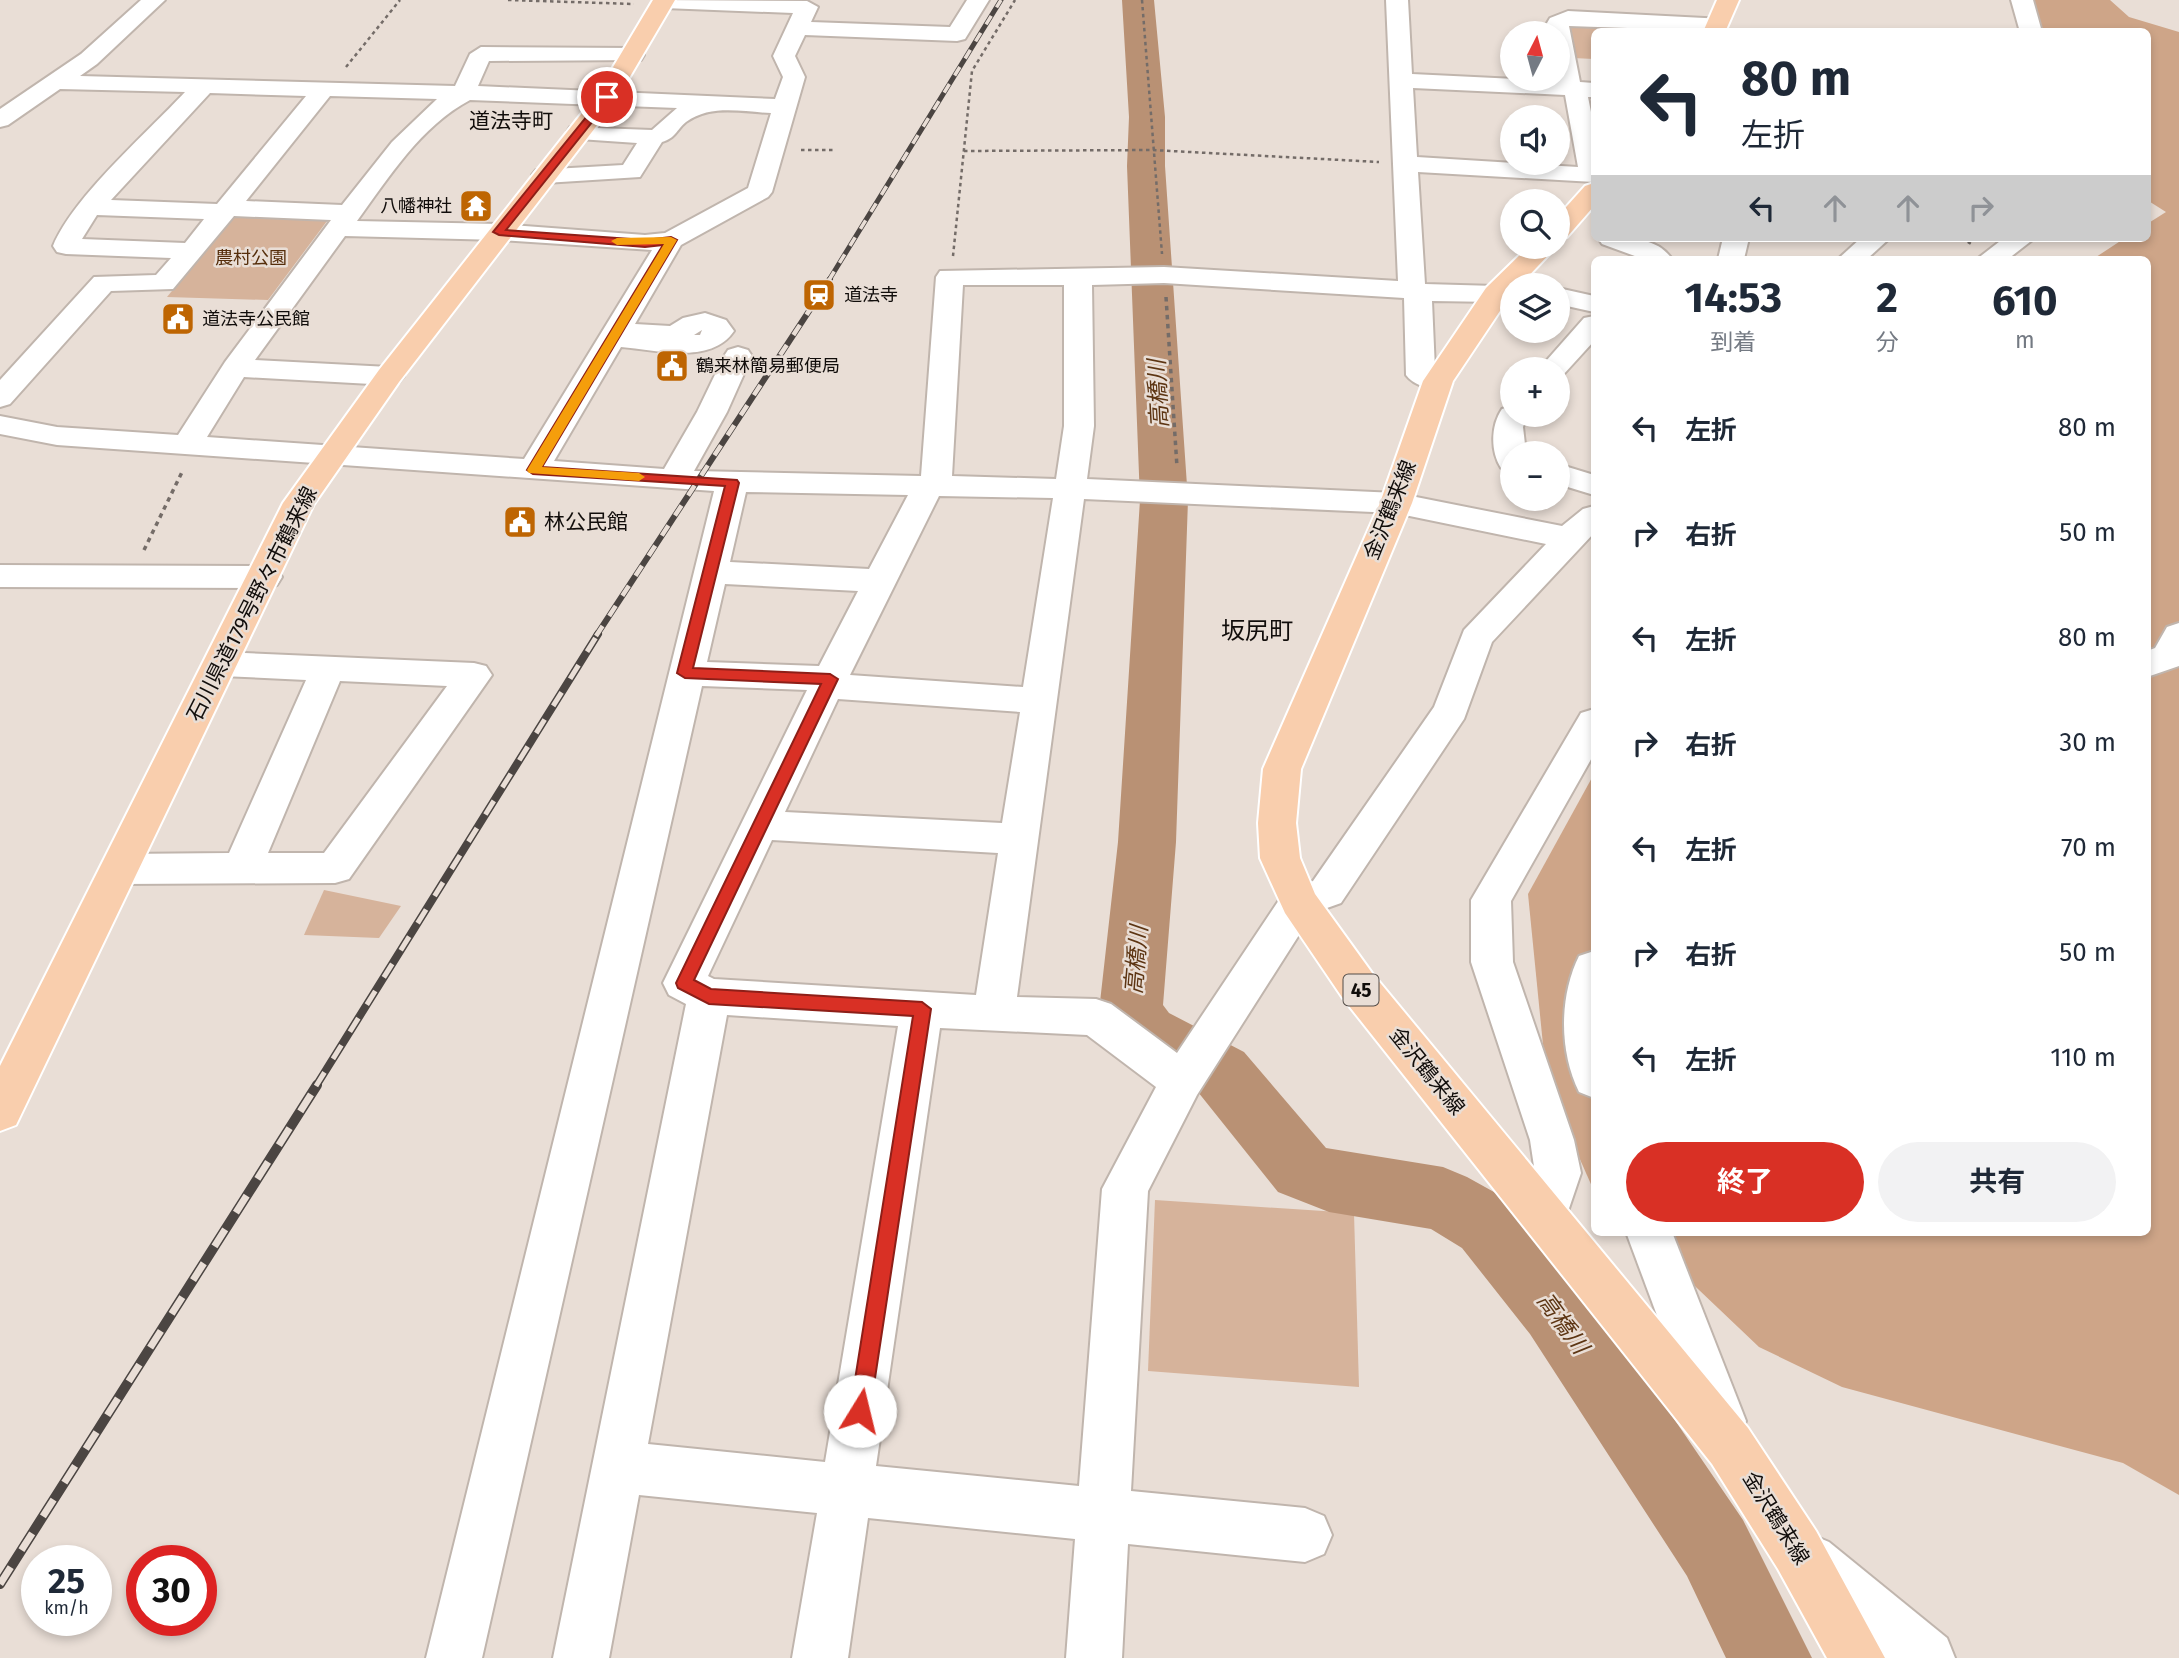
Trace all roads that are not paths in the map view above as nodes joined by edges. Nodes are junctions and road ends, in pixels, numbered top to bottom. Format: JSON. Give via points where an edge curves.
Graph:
{"nodes":[{"id":1,"x":154,"y":0,"type":"edge"},
{"id":2,"x":978,"y":0,"type":"edge"},
{"id":3,"x":1397,"y":0,"type":"edge"},
{"id":4,"x":1728,"y":0,"type":"edge"},
{"id":5,"x":2022,"y":0,"type":"edge"},
{"id":6,"x":663,"y":2,"type":"edge"},
{"id":7,"x":1607,"y":10,"type":"edge"},
{"id":8,"x":805,"y":12,"type":"edge"},
{"id":9,"x":1713,"y":28,"type":"edge"},
{"id":10,"x":1719,"y":28,"type":"edge"},
{"id":11,"x":2030,"y":28,"type":"edge"},
{"id":12,"x":633,"y":55,"type":"junction"},
{"id":13,"x":1401,"y":80,"type":"junction"},
{"id":14,"x":54,"y":82,"type":"junction"},
{"id":15,"x":203,"y":87,"type":"junction"},
{"id":16,"x":1580,"y":89,"type":"edge"},
{"id":17,"x":322,"y":91,"type":"junction"},
{"id":18,"x":463,"y":95,"type":"junction"},
{"id":19,"x":607,"y":97,"type":"junction"},
{"id":20,"x":702,"y":103,"type":"junction"},
{"id":21,"x":785,"y":107,"type":"junction"},
{"id":22,"x":0,"y":120,"type":"edge"},
{"id":23,"x":579,"y":132,"type":"junction"},
{"id":24,"x":653,"y":137,"type":"junction"},
{"id":25,"x":1404,"y":164,"type":"junction"},
{"id":26,"x":1591,"y":164,"type":"edge"},
{"id":27,"x":545,"y":175,"type":"junction"},
{"id":28,"x":1591,"y":178,"type":"edge"},
{"id":29,"x":1591,"y":181,"type":"edge"},
{"id":30,"x":90,"y":208,"type":"junction"},
{"id":31,"x":225,"y":210,"type":"junction"},
{"id":32,"x":1570,"y":211,"type":"edge"},
{"id":33,"x":343,"y":221,"type":"junction"},
{"id":34,"x":499,"y":232,"type":"junction"},
{"id":35,"x":1591,"y":232,"type":"edge"},
{"id":36,"x":1570,"y":233,"type":"edge"},
{"id":37,"x":671,"y":240,"type":"junction"},
{"id":38,"x":1622,"y":242,"type":"edge"},
{"id":39,"x":1872,"y":242,"type":"edge"},
{"id":40,"x":2016,"y":242,"type":"edge"},
{"id":41,"x":192,"y":251,"type":"junction"},
{"id":42,"x":1656,"y":256,"type":"edge"},
{"id":43,"x":1855,"y":256,"type":"edge"},
{"id":44,"x":1995,"y":256,"type":"edge"},
{"id":45,"x":1531,"y":259,"type":"edge"},
{"id":46,"x":1519,"y":273,"type":"edge"},
{"id":47,"x":1078,"y":277,"type":"junction"},
{"id":48,"x":1500,"y":288,"type":"edge"},
{"id":49,"x":1415,"y":291,"type":"junction"},
{"id":50,"x":1500,"y":295,"type":"edge"},
{"id":51,"x":1570,"y":299,"type":"edge"},
{"id":52,"x":1591,"y":303,"type":"edge"},
{"id":53,"x":1591,"y":327,"type":"edge"},
{"id":54,"x":738,"y":356,"type":"dead end"},
{"id":55,"x":1564,"y":357,"type":"edge"},
{"id":56,"x":235,"y":368,"type":"junction"},
{"id":57,"x":389,"y":376,"type":"junction"},
{"id":58,"x":1438,"y":381,"type":"junction"},
{"id":59,"x":1,"y":420,"type":"edge"},
{"id":60,"x":188,"y":444,"type":"junction"},
{"id":61,"x":330,"y":456,"type":"junction"},
{"id":62,"x":533,"y":470,"type":"junction"},
{"id":63,"x":1570,"y":478,"type":"edge"},
{"id":64,"x":673,"y":480,"type":"junction"},
{"id":65,"x":732,"y":483,"type":"junction"},
{"id":66,"x":1591,"y":484,"type":"edge"},
{"id":67,"x":932,"y":486,"type":"junction"},
{"id":68,"x":1071,"y":489,"type":"junction"},
{"id":69,"x":1396,"y":503,"type":"junction"},
{"id":70,"x":1582,"y":527,"type":"edge"},
{"id":71,"x":709,"y":572,"type":"junction"},
{"id":72,"x":0,"y":576,"type":"edge"},
{"id":73,"x":265,"y":577,"type":"junction"},
{"id":74,"x":880,"y":581,"type":"junction"},
{"id":75,"x":2179,"y":635,"type":"edge"},
{"id":76,"x":2151,"y":663,"type":"edge"},
{"id":77,"x":222,"y":664,"type":"junction"},
{"id":78,"x":328,"y":669,"type":"junction"},
{"id":79,"x":685,"y":673,"type":"junction"},
{"id":80,"x":829,"y":682,"type":"junction"},
{"id":81,"x":1038,"y":701,"type":"junction"},
{"id":82,"x":1591,"y":727,"type":"edge"},
{"id":83,"x":759,"y":825,"type":"junction"},
{"id":84,"x":1017,"y":839,"type":"junction"},
{"id":85,"x":242,"y":868,"type":"junction"},
{"id":86,"x":120,"y":869,"type":"junction"},
{"id":87,"x":1299,"y":902,"type":"junction"},
{"id":88,"x":1591,"y":987,"type":"edge"},
{"id":89,"x":709,"y":996,"type":"junction"},
{"id":90,"x":922,"y":1009,"type":"junction"},
{"id":91,"x":994,"y":1014,"type":"junction"},
{"id":92,"x":1591,"y":1064,"type":"edge"},
{"id":93,"x":1192,"y":1065,"type":"junction"},
{"id":94,"x":0,"y":1111,"type":"edge"},
{"id":95,"x":1545,"y":1217,"type":"junction"},
{"id":96,"x":1651,"y":1236,"type":"edge"},
{"id":97,"x":1730,"y":1446,"type":"junction"},
{"id":98,"x":617,"y":1467,"type":"junction"},
{"id":99,"x":848,"y":1491,"type":"junction"},
{"id":100,"x":1106,"y":1516,"type":"junction"},
{"id":101,"x":1305,"y":1535,"type":"dead end"},
{"id":102,"x":1797,"y":1550,"type":"junction"},
{"id":103,"x":454,"y":1658,"type":"edge"},
{"id":104,"x":581,"y":1658,"type":"edge"},
{"id":105,"x":820,"y":1658,"type":"edge"},
{"id":106,"x":1094,"y":1658,"type":"edge"},
{"id":107,"x":1857,"y":1658,"type":"edge"},
{"id":108,"x":1927,"y":1658,"type":"edge"}],
"edges":[{"from":1,"to":14,"type":"street","via":[[89,59]]},
{"from":2,"to":8,"type":"street","via":[[957,34]]},
{"from":3,"to":13,"type":"street"},
{"from":4,"to":10,"type":"main road"},
{"from":5,"to":11,"type":"street"},
{"from":6,"to":8,"type":"street"},
{"from":6,"to":12,"type":"main road","name":"石川県道179号野々市鶴来線"},
{"from":7,"to":9,"type":"street"},
{"from":7,"to":16,"type":"street","via":[[1558,23]]},
{"from":8,"to":21,"type":"street","via":[[784,56],[794,77]]},
{"from":12,"to":18,"type":"street","via":[[481,54]]},
{"from":12,"to":19,"type":"main road","name":"石川県道179号野々市鶴来線"},
{"from":13,"to":16,"type":"street"},
{"from":13,"to":25,"type":"street"},
{"from":14,"to":15,"type":"street"},
{"from":14,"to":22,"type":"street"},
{"from":15,"to":17,"type":"street"},
{"from":15,"to":30,"type":"street"},
{"from":16,"to":26,"type":"street"},
{"from":17,"to":18,"type":"street"},
{"from":17,"to":31,"type":"street"},
{"from":18,"to":19,"type":"street"},
{"from":18,"to":33,"type":"street","via":[[452,99],[408,138]]},
{"from":19,"to":20,"type":"street"},
{"from":19,"to":23,"type":"main road","name":"石川県道179号野々市鶴来線"},
{"from":20,"to":21,"type":"street"},
{"from":20,"to":24,"type":"street","via":[[675,119],[666,133]]},
{"from":21,"to":37,"type":"street","via":[[759,192]]},
{"from":23,"to":24,"type":"street"},
{"from":23,"to":27,"type":"main road","name":"石川県道179号野々市鶴来線"},
{"from":24,"to":27,"type":"street","via":[[631,172]]},
{"from":25,"to":28,"type":"street"},
{"from":25,"to":49,"type":"street"},
{"from":27,"to":34,"type":"main road","name":"石川県道179号野々市鶴来線"},
{"from":29,"to":32,"type":"main road","name":"金沢鶴来線","number":"45"},
{"from":30,"to":31,"type":"street"},
{"from":30,"to":41,"type":"street","via":[[66,246]]},
{"from":31,"to":33,"type":"street"},
{"from":31,"to":41,"type":"street"},
{"from":33,"to":34,"type":"street"},
{"from":33,"to":56,"type":"street"},
{"from":34,"to":37,"type":"street","via":[[645,243]]},
{"from":34,"to":57,"type":"main road","name":"石川県道179号野々市鶴来線"},
{"from":35,"to":36,"type":"street"},
{"from":37,"to":62,"type":"street"},
{"from":38,"to":42,"type":"street"},
{"from":39,"to":43,"type":"street"},
{"from":40,"to":44,"type":"street"},
{"from":41,"to":59,"type":"street","via":[[163,283],[104,283]]},
{"from":45,"to":46,"type":"main road","name":"金沢鶴来線","number":"45"},
{"from":47,"to":49,"type":"street","via":[[1155,275]]},
{"from":47,"to":67,"type":"street","via":[[950,277]]},
{"from":47,"to":68,"type":"street","via":[[1079,426]]},
{"from":48,"to":49,"type":"street"},
{"from":49,"to":58,"type":"street","via":[[1421,375]]},
{"from":50,"to":58,"type":"main road","name":"金沢鶴来線","number":"45"},
{"from":51,"to":52,"type":"street"},
{"from":53,"to":55,"type":"street"},
{"from":54,"to":64,"type":"street"},
{"from":56,"to":57,"type":"street"},
{"from":56,"to":60,"type":"street"},
{"from":57,"to":61,"type":"main road","name":"石川県道179号野々市鶴来線"},
{"from":58,"to":69,"type":"main road","name":"金沢鶴来線","number":"45"},
{"from":59,"to":60,"type":"street","via":[[57,436]]},
{"from":60,"to":61,"type":"street"},
{"from":61,"to":62,"type":"street"},
{"from":61,"to":73,"type":"main road","name":"石川県道179号野々市鶴来線","via":[[299,503]]},
{"from":62,"to":64,"type":"street"},
{"from":63,"to":66,"type":"street"},
{"from":64,"to":65,"type":"street"},
{"from":65,"to":67,"type":"street"},
{"from":65,"to":71,"type":"street"},
{"from":67,"to":68,"type":"street"},
{"from":67,"to":74,"type":"street"},
{"from":68,"to":69,"type":"street"},
{"from":68,"to":81,"type":"street"},
{"from":69,"to":70,"type":"street","via":[[1424,511]]},
{"from":69,"to":87,"type":"main road","name":"金沢鶴来線","number":"45","via":[[1282,769],[1277,823],[1280,858]]},
{"from":70,"to":87,"type":"street","via":[[1476,638],[1451,710],[1328,892]]},
{"from":71,"to":74,"type":"street"},
{"from":71,"to":79,"type":"street"},
{"from":72,"to":73,"type":"street"},
{"from":73,"to":77,"type":"main road","name":"石川県道179号野々市鶴来線"},
{"from":74,"to":80,"type":"street"},
{"from":75,"to":76,"type":"street","via":[[2169,656]]},
{"from":77,"to":78,"type":"street"},
{"from":77,"to":86,"type":"main road","name":"石川県道179号野々市鶴来線"},
{"from":78,"to":85,"type":"street"},
{"from":78,"to":85,"type":"street","via":[[474,675],[335,868]]},
{"from":79,"to":80,"type":"street"},
{"from":79,"to":103,"type":"street"},
{"from":80,"to":81,"type":"street"},
{"from":80,"to":83,"type":"street"},
{"from":81,"to":84,"type":"street"},
{"from":82,"to":95,"type":"street","via":[[1491,900],[1492,962],[1552,1140],[1558,1173]]},
{"from":83,"to":84,"type":"street"},
{"from":83,"to":89,"type":"street","via":[[684,983]]},
{"from":84,"to":91,"type":"street"},
{"from":85,"to":86,"type":"street"},
{"from":86,"to":94,"type":"main road","name":"石川県道179号野々市鶴来線"},
{"from":87,"to":93,"type":"street"},
{"from":87,"to":95,"type":"main road","name":"金沢鶴来線","number":"45","via":[[1357,985]]},
{"from":88,"to":92,"type":"street","via":[[1584,1030]]},
{"from":89,"to":90,"type":"street"},
{"from":89,"to":98,"type":"street"},
{"from":90,"to":91,"type":"street"},
{"from":90,"to":99,"type":"street"},
{"from":91,"to":93,"type":"street","via":[[1096,1017]]},
{"from":93,"to":100,"type":"street","via":[[1125,1189]]},
{"from":95,"to":97,"type":"main road","name":"金沢鶴来線","number":"45"},
{"from":96,"to":97,"type":"street"},
{"from":97,"to":102,"type":"main road","name":"金沢鶴来線","number":"45"},
{"from":98,"to":99,"type":"street"},
{"from":98,"to":104,"type":"street"},
{"from":99,"to":100,"type":"street"},
{"from":99,"to":105,"type":"street"},
{"from":100,"to":101,"type":"street"},
{"from":100,"to":106,"type":"street"},
{"from":102,"to":107,"type":"main road","name":"金沢鶴来線","number":"45"},
{"from":102,"to":108,"type":"street"}]}
